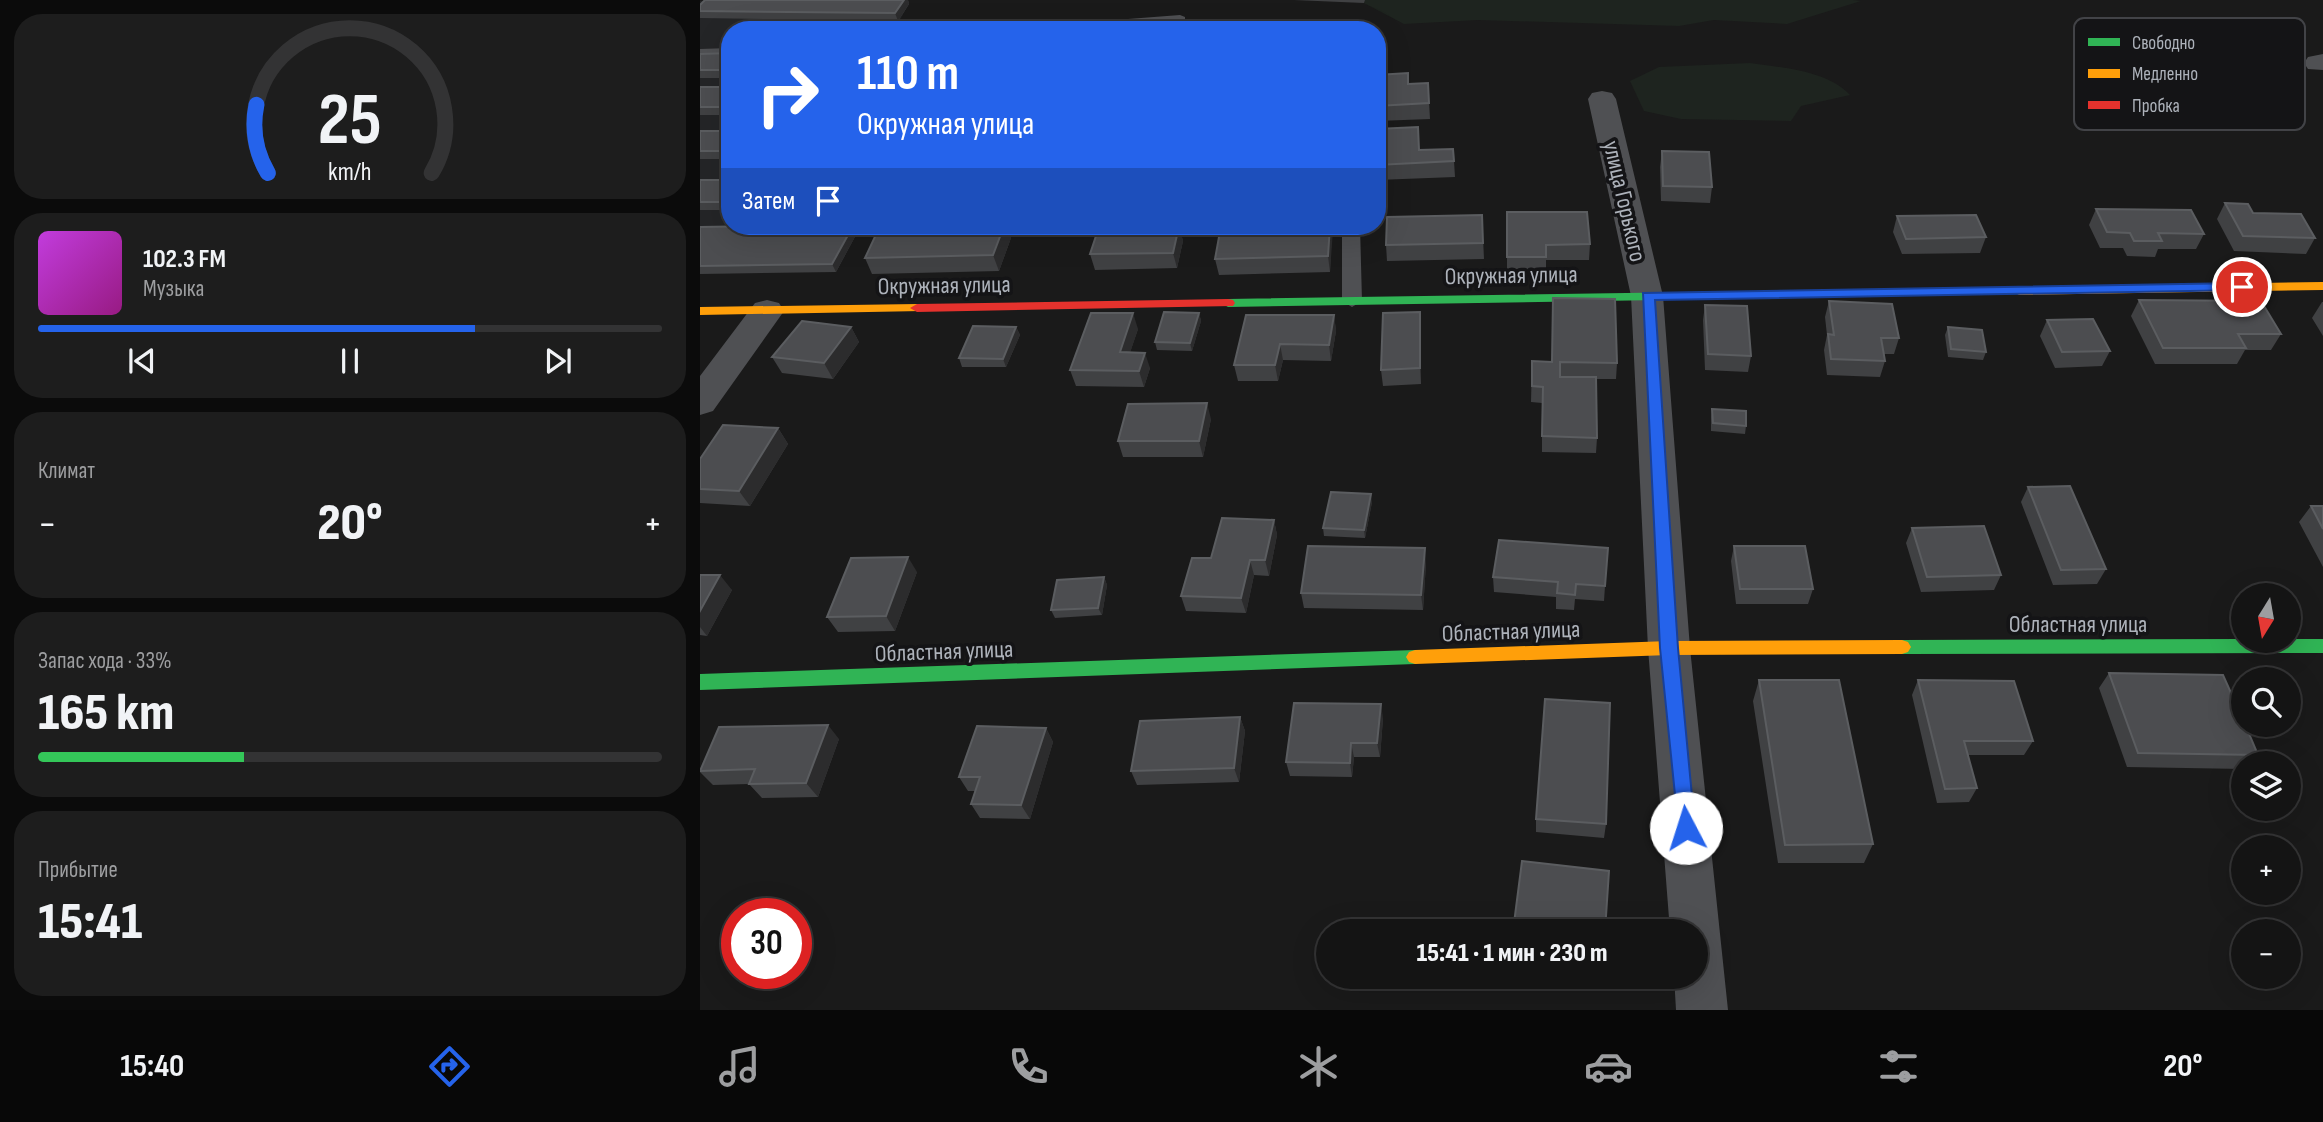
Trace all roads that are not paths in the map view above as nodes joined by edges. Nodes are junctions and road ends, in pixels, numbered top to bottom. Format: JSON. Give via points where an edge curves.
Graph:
{"nodes":[{"id":1,"x":1180,"y":20,"type":"dead end"},
{"id":2,"x":1167,"y":21,"type":"edge"},
{"id":3,"x":721,"y":53,"type":"edge"},
{"id":4,"x":700,"y":54,"type":"edge"},
{"id":5,"x":1602,"y":99,"type":"dead end"},
{"id":6,"x":1351,"y":235,"type":"edge"},
{"id":7,"x":2323,"y":286,"type":"edge"},
{"id":8,"x":1647,"y":296,"type":"junction"},
{"id":9,"x":1352,"y":301,"type":"junction"},
{"id":10,"x":700,"y":311,"type":"edge"},
{"id":11,"x":767,"y":311,"type":"junction"},
{"id":12,"x":700,"y":402,"type":"edge"},
{"id":13,"x":2323,"y":646,"type":"edge"},
{"id":14,"x":1669,"y":648,"type":"junction"},
{"id":15,"x":700,"y":682,"type":"edge"},
{"id":16,"x":1694,"y":919,"type":"edge"},
{"id":17,"x":1700,"y":989,"type":"edge"},
{"id":18,"x":1702,"y":1010,"type":"edge"}],
"edges":[{"from":1,"to":2,"type":"lane"},
{"from":3,"to":4,"type":"lane"},
{"from":5,"to":8,"type":"street","name":"улица Горького"},
{"from":6,"to":9,"type":"lane"},
{"from":7,"to":8,"type":"street","name":"Окружная улица"},
{"from":8,"to":9,"type":"street","name":"Окружная улица"},
{"from":8,"to":14,"type":"street","name":"улица Горького"},
{"from":9,"to":11,"type":"street","name":"Окружная улица"},
{"from":10,"to":11,"type":"street","name":"Окружная улица"},
{"from":11,"to":12,"type":"street"},
{"from":13,"to":14,"type":"street","name":"Областная улица"},
{"from":14,"to":15,"type":"street","name":"Областная улица"},
{"from":14,"to":16,"type":"street","name":"улица Горького"},
{"from":17,"to":18,"type":"street"}]}
